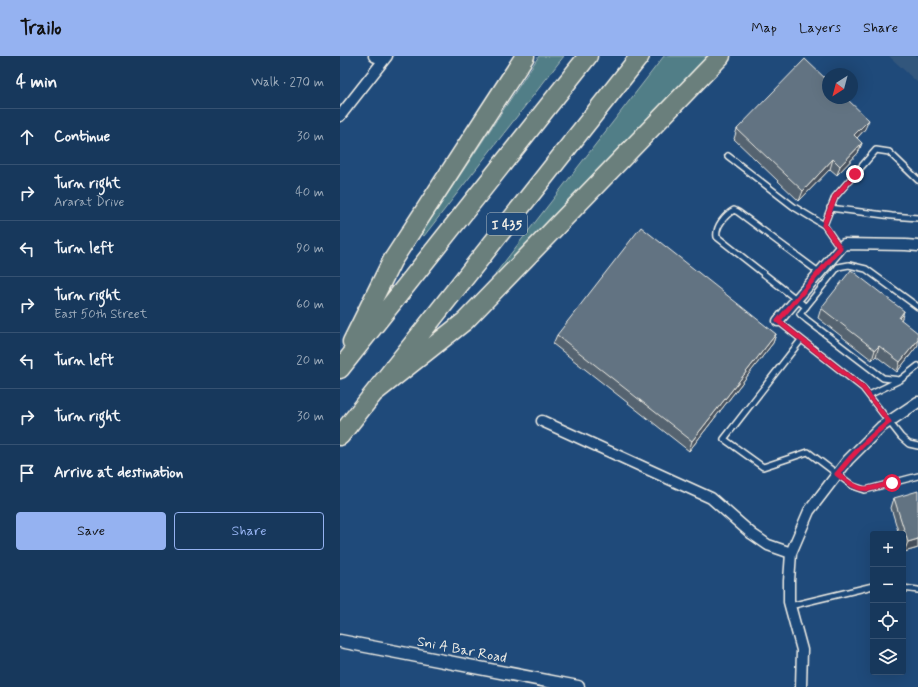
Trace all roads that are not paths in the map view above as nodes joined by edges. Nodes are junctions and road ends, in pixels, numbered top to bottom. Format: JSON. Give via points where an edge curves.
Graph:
{"nodes":[{"id":1,"x":525,"y":56,"type":"edge"},
{"id":2,"x":588,"y":56,"type":"edge"},
{"id":3,"x":640,"y":56,"type":"edge"},
{"id":4,"x":721,"y":56,"type":"edge"},
{"id":5,"x":381,"y":57,"type":"edge"},
{"id":6,"x":340,"y":116,"type":"edge"},
{"id":7,"x":728,"y":156,"type":"dead end"},
{"id":8,"x":918,"y":180,"type":"edge"},
{"id":9,"x":830,"y":208,"type":"junction"},
{"id":10,"x":918,"y":218,"type":"edge"},
{"id":11,"x":824,"y":225,"type":"junction"},
{"id":12,"x":918,"y":246,"type":"edge"},
{"id":13,"x":840,"y":248,"type":"junction"},
{"id":14,"x":820,"y":273,"type":"junction"},
{"id":15,"x":796,"y":300,"type":"junction"},
{"id":16,"x":806,"y":307,"type":"junction"},
{"id":17,"x":918,"y":307,"type":"edge"},
{"id":18,"x":778,"y":321,"type":"joint"},
{"id":19,"x":801,"y":340,"type":"junction"},
{"id":20,"x":340,"y":365,"type":"edge"},
{"id":21,"x":918,"y":366,"type":"edge"},
{"id":22,"x":340,"y":369,"type":"edge"},
{"id":23,"x":900,"y":380,"type":"junction"},
{"id":24,"x":374,"y":393,"type":"junction"},
{"id":25,"x":869,"y":395,"type":"junction"},
{"id":26,"x":918,"y":402,"type":"edge"},
{"id":27,"x":542,"y":421,"type":"dead end"},
{"id":28,"x":889,"y":422,"type":"junction"},
{"id":29,"x":340,"y":436,"type":"edge"},
{"id":30,"x":918,"y":446,"type":"edge"},
{"id":31,"x":837,"y":474,"type":"junction"},
{"id":32,"x":918,"y":476,"type":"edge"},
{"id":33,"x":791,"y":553,"type":"junction"},
{"id":34,"x":870,"y":587,"type":"edge"},
{"id":35,"x":906,"y":588,"type":"edge"},
{"id":36,"x":918,"y":590,"type":"edge"},
{"id":37,"x":790,"y":606,"type":"junction"},
{"id":38,"x":340,"y":641,"type":"edge"},
{"id":39,"x":578,"y":687,"type":"edge"},
{"id":40,"x":801,"y":687,"type":"edge"}],
"edges":[{"from":1,"to":20,"type":"highway","via":[[392,261]]},
{"from":2,"to":22,"type":"highway","number":"I 435"},
{"from":3,"to":24,"type":"highway","number":"I 435"},
{"from":4,"to":24,"type":"highway","via":[[465,321]]},
{"from":5,"to":6,"type":"street"},
{"from":7,"to":11,"type":"lane","via":[[794,208]]},
{"from":8,"to":9,"type":"lane","via":[[889,152],[876,150],[835,197]]},
{"from":9,"to":10,"type":"lane"},
{"from":9,"to":11,"type":"lane"},
{"from":11,"to":13,"type":"lane"},
{"from":12,"to":13,"type":"street","via":[[844,244]]},
{"from":13,"to":14,"type":"street"},
{"from":14,"to":15,"type":"street"},
{"from":14,"to":15,"type":"lane","via":[[738,212],[730,212],[717,228],[717,237]]},
{"from":15,"to":16,"type":"lane"},
{"from":15,"to":18,"type":"street"},
{"from":16,"to":17,"type":"lane","via":[[838,267],[849,265],[866,269]]},
{"from":16,"to":23,"type":"lane","via":[[800,314],[807,320],[882,378]]},
{"from":18,"to":19,"type":"lane"},
{"from":19,"to":25,"type":"lane"},
{"from":19,"to":31,"type":"lane","via":[[724,439],[763,467],[808,452]]},
{"from":21,"to":23,"type":"lane"},
{"from":23,"to":25,"type":"lane"},
{"from":24,"to":29,"type":"highway","number":"I 435"},
{"from":25,"to":28,"type":"lane"},
{"from":26,"to":28,"type":"street"},
{"from":27,"to":33,"type":"street","via":[[711,498],[752,534],[768,545]]},
{"from":28,"to":30,"type":"lane","via":[[909,444]]},
{"from":28,"to":31,"type":"street","via":[[848,460]]},
{"from":31,"to":32,"type":"lane","via":[[853,486],[865,490]]},
{"from":31,"to":33,"type":"street","via":[[809,511]]},
{"from":33,"to":37,"type":"street"},
{"from":34,"to":37,"type":"lane"},
{"from":35,"to":36,"type":"lane"},
{"from":37,"to":40,"type":"street","via":[[802,650]]},
{"from":38,"to":39,"type":"street","name":"Sni A Bar Road"}]}
